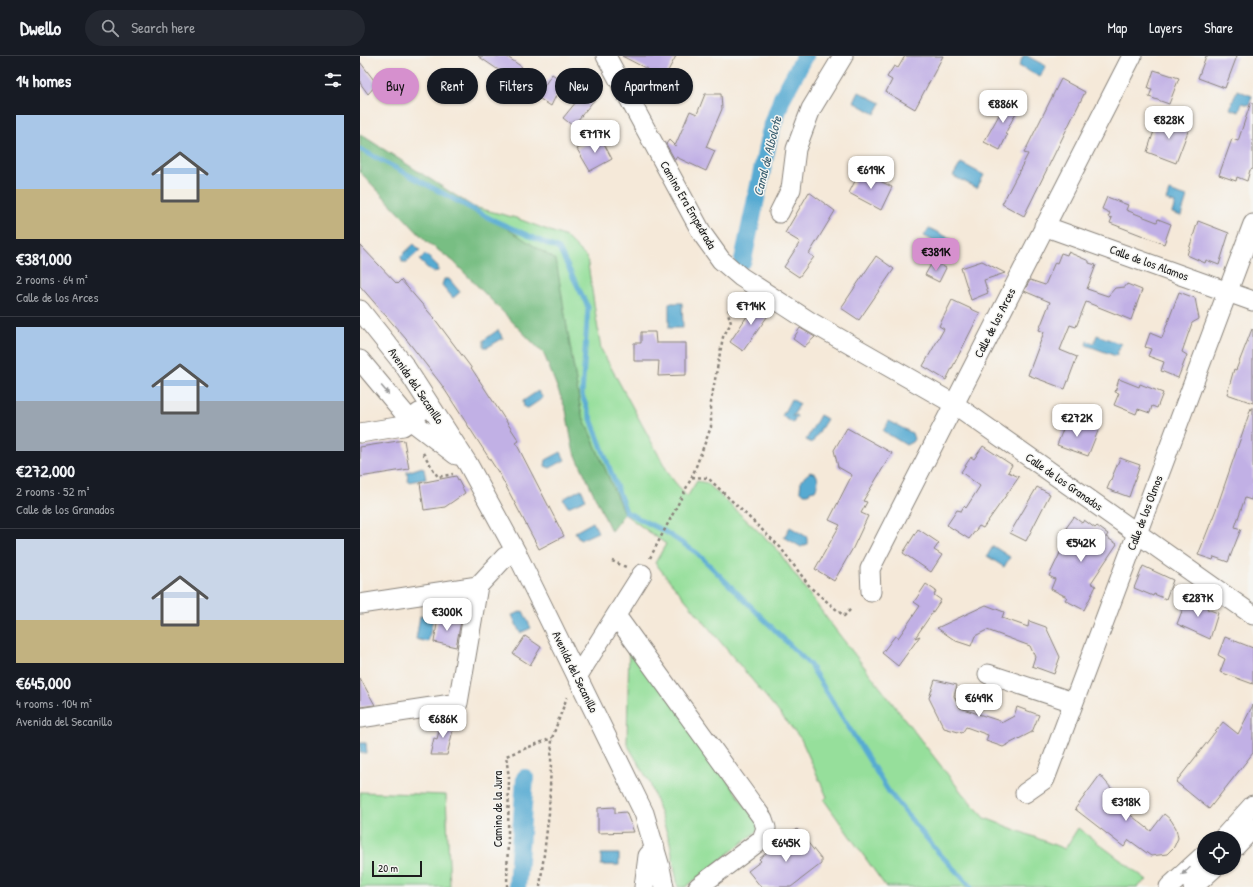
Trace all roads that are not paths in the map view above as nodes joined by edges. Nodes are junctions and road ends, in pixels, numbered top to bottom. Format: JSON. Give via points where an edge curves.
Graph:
{"nodes":[{"id":1,"x":606,"y":56,"type":"edge"},
{"id":2,"x":843,"y":56,"type":"edge"},
{"id":3,"x":1132,"y":56,"type":"edge"},
{"id":4,"x":779,"y":213,"type":"dead end"},
{"id":5,"x":1253,"y":224,"type":"edge"},
{"id":6,"x":1044,"y":226,"type":"junction"},
{"id":7,"x":1228,"y":292,"type":"junction"},
{"id":8,"x":1253,"y":301,"type":"edge"},
{"id":9,"x":360,"y":310,"type":"edge"},
{"id":10,"x":360,"y":360,"type":"edge"},
{"id":11,"x":954,"y":404,"type":"junction"},
{"id":12,"x":429,"y":405,"type":"junction"},
{"id":13,"x":410,"y":420,"type":"junction"},
{"id":14,"x":360,"y":433,"type":"edge"},
{"id":15,"x":468,"y":464,"type":"junction"},
{"id":16,"x":1137,"y":534,"type":"junction"},
{"id":17,"x":516,"y":552,"type":"junction"},
{"id":18,"x":642,"y":574,"type":"road end"},
{"id":19,"x":478,"y":586,"type":"junction"},
{"id":20,"x":871,"y":592,"type":"dead end"},
{"id":21,"x":360,"y":604,"type":"edge"},
{"id":22,"x":1253,"y":615,"type":"edge"},
{"id":23,"x":617,"y":617,"type":"junction"},
{"id":24,"x":988,"y":674,"type":"dead end"},
{"id":25,"x":577,"y":677,"type":"junction"},
{"id":26,"x":1073,"y":702,"type":"junction"},
{"id":27,"x":360,"y":718,"type":"edge"},
{"id":28,"x":1025,"y":793,"type":"dead end"},
{"id":29,"x":1253,"y":805,"type":"edge"},
{"id":30,"x":1253,"y":828,"type":"edge"},
{"id":31,"x":1229,"y":831,"type":"edge"},
{"id":32,"x":1241,"y":841,"type":"edge"},
{"id":33,"x":655,"y":848,"type":"junction"},
{"id":34,"x":1197,"y":861,"type":"edge"},
{"id":35,"x":1206,"y":875,"type":"edge"},
{"id":36,"x":644,"y":887,"type":"edge"},
{"id":37,"x":664,"y":887,"type":"edge"},
{"id":38,"x":698,"y":887,"type":"edge"},
{"id":39,"x":1169,"y":887,"type":"edge"},
{"id":40,"x":1193,"y":887,"type":"edge"}],
"edges":[{"from":1,"to":11,"type":"street","name":"Camino Era Empedrada","via":[[703,235],[721,260],[741,277],[809,321]]},
{"from":2,"to":4,"type":"street","via":[[811,109],[796,149],[791,189]]},
{"from":3,"to":6,"type":"street","name":"Calle de los Arces"},
{"from":5,"to":7,"type":"street","name":"Calle de los Olmos"},
{"from":6,"to":7,"type":"street","name":"Calle de los Alamos"},
{"from":6,"to":11,"type":"street","name":"Calle de los Arces"},
{"from":7,"to":8,"type":"street","name":"Calle de los Alamos"},
{"from":7,"to":16,"type":"street","name":"Calle de los Olmos"},
{"from":9,"to":12,"type":"street","name":"Avenida del Secanillo","via":[[404,365]]},
{"from":10,"to":13,"type":"street","name":"Avenida del Secanillo","one_way":true},
{"from":11,"to":16,"type":"street","name":"Calle de los Granados"},
{"from":11,"to":20,"type":"street","name":"Calle de los Arces","via":[[870,569]]},
{"from":12,"to":13,"type":"street"},
{"from":12,"to":15,"type":"street","name":"Avenida del Secanillo"},
{"from":13,"to":14,"type":"street","via":[[403,426]]},
{"from":13,"to":15,"type":"street","name":"Avenida del Secanillo"},
{"from":15,"to":17,"type":"street","name":"Avenida del Secanillo"},
{"from":16,"to":22,"type":"street","name":"Calle de los Granados"},
{"from":16,"to":26,"type":"street","name":"Calle de los Olmos"},
{"from":17,"to":19,"type":"street","via":[[505,557]]},
{"from":17,"to":25,"type":"street","name":"Avenida del Secanillo"},
{"from":18,"to":23,"type":"street"},
{"from":19,"to":21,"type":"street"},
{"from":19,"to":27,"type":"street","via":[[458,703]]},
{"from":23,"to":25,"type":"street"},
{"from":23,"to":38,"type":"street","via":[[763,819],[766,828],[762,840]]},
{"from":24,"to":26,"type":"street"},
{"from":25,"to":33,"type":"street","name":"Avenida del Secanillo","via":[[644,813]]},
{"from":26,"to":28,"type":"street","name":"Calle de los Olmos","via":[[1044,779]]},
{"from":29,"to":31,"type":"street"},
{"from":30,"to":32,"type":"street"},
{"from":33,"to":36,"type":"street","via":[[648,856]]},
{"from":33,"to":37,"type":"street","name":"Avenida del Secanillo"},
{"from":34,"to":39,"type":"street","one_way":true},
{"from":35,"to":40,"type":"street"}]}
